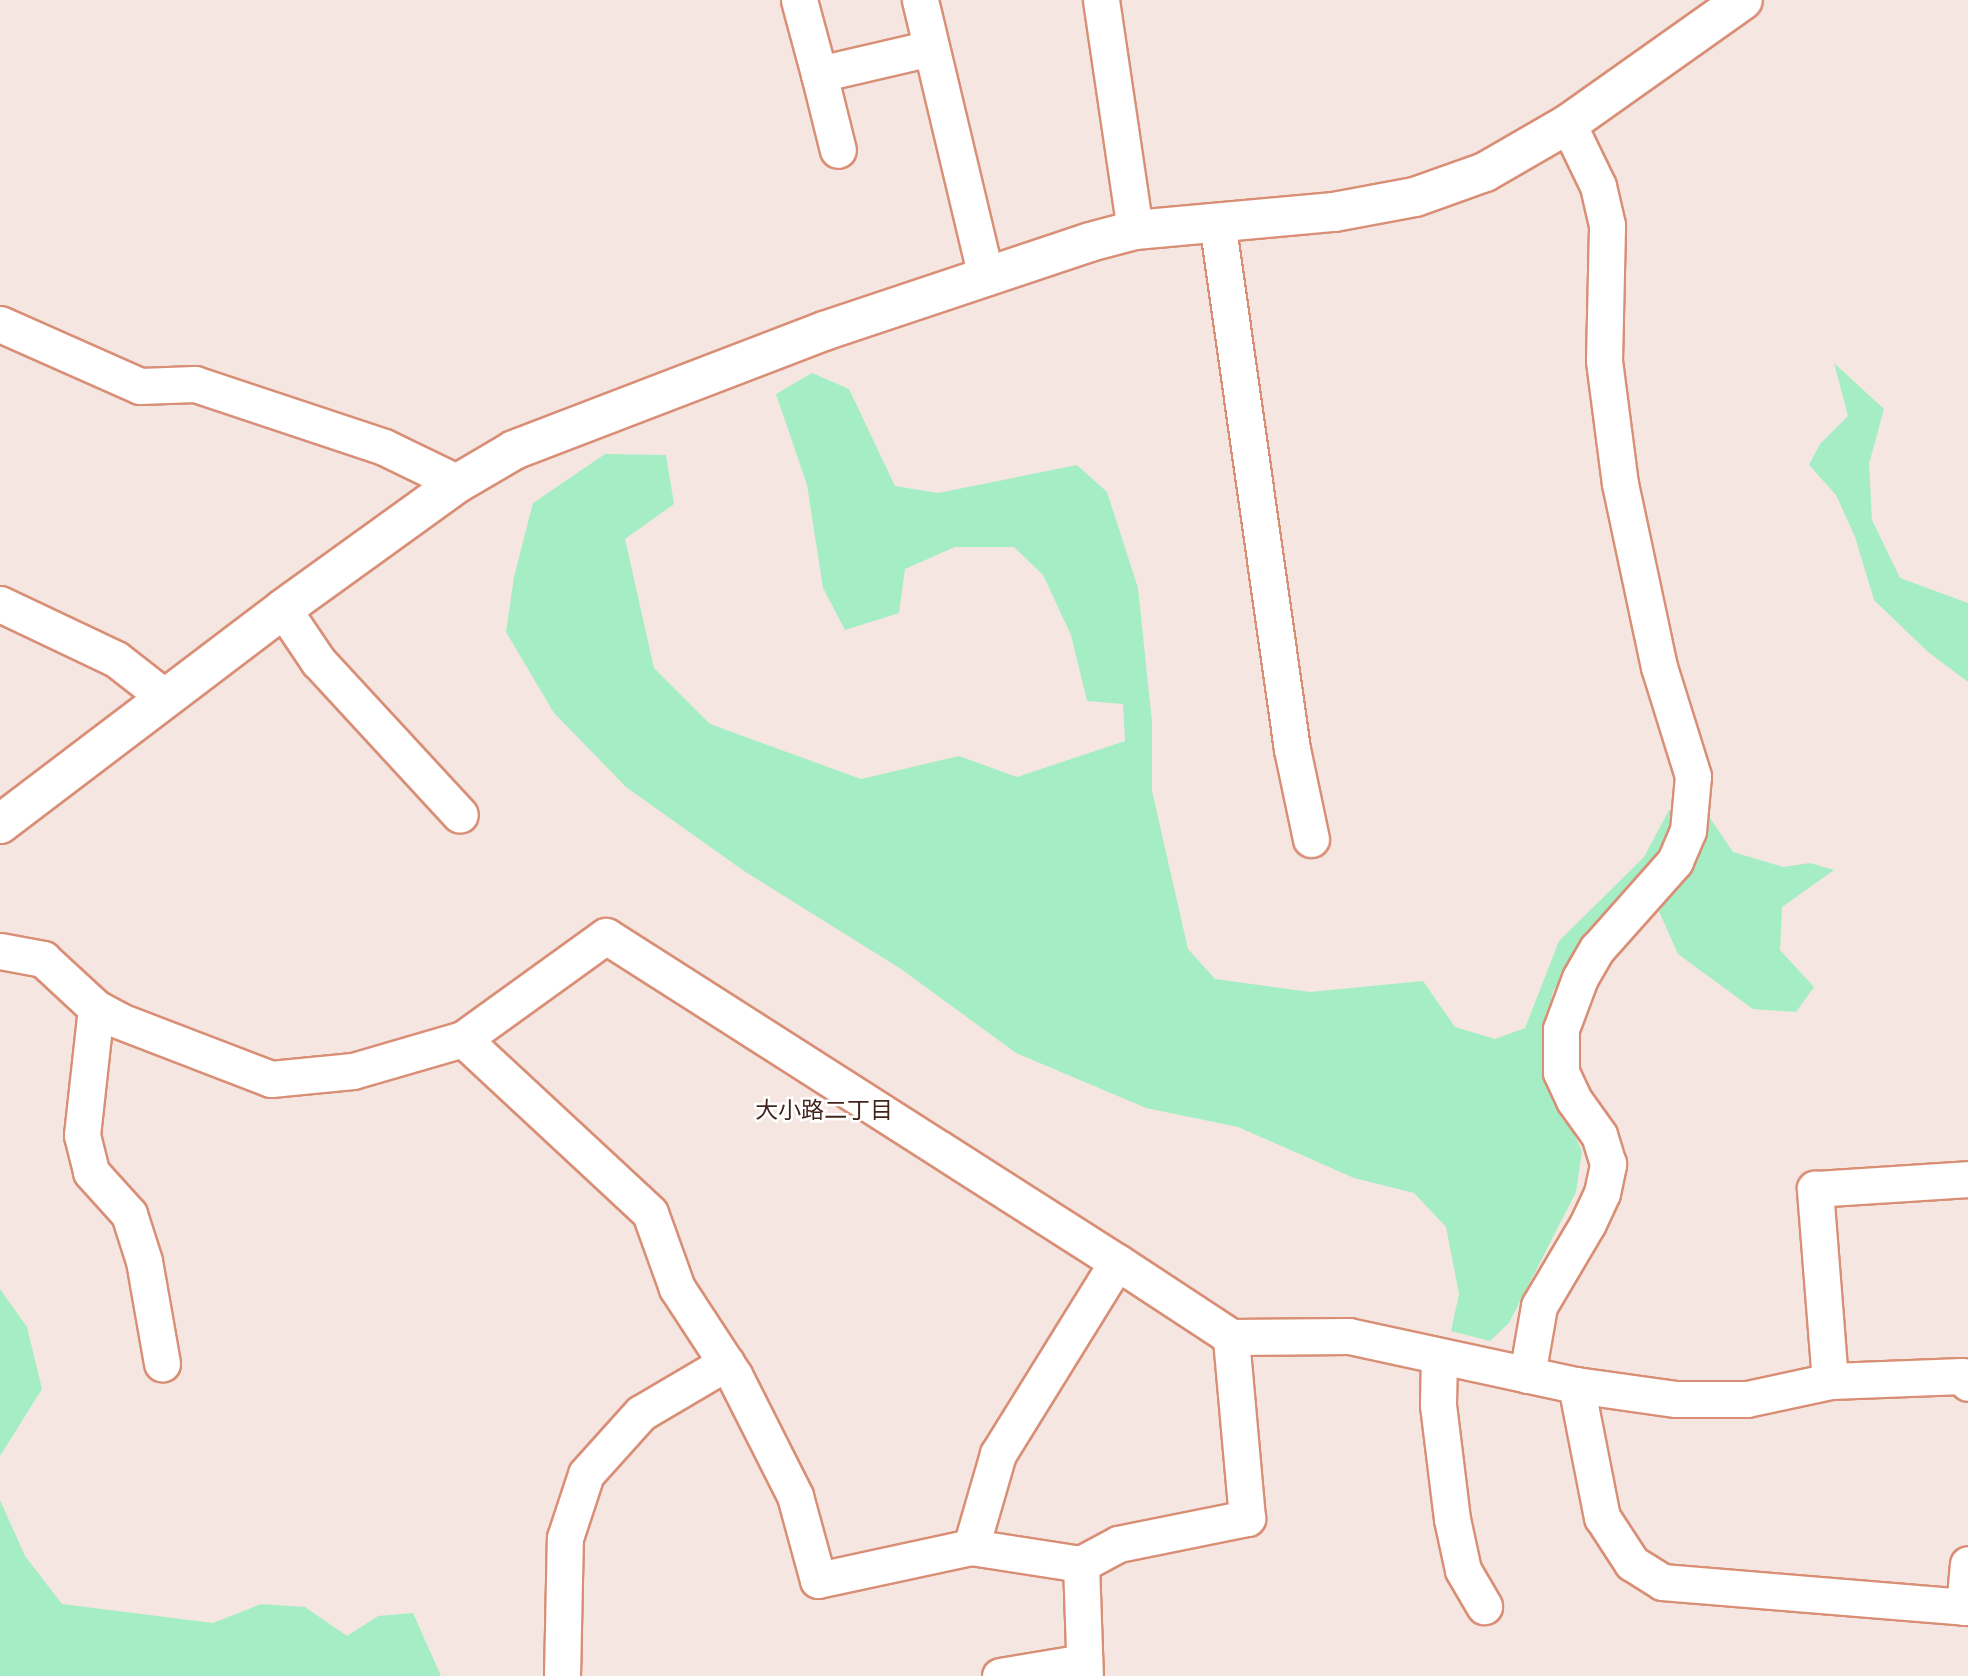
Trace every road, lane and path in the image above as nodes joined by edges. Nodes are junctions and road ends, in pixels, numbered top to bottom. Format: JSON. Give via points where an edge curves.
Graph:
{"nodes":[{"id":1,"x":799,"y":0,"type":"edge"},
{"id":2,"x":919,"y":0,"type":"edge"},
{"id":3,"x":1101,"y":0,"type":"edge"},
{"id":4,"x":1743,"y":0,"type":"edge"},
{"id":5,"x":931,"y":48,"type":"junction"},
{"id":6,"x":820,"y":74,"type":"junction"},
{"id":7,"x":1568,"y":124,"type":"junction"},
{"id":8,"x":838,"y":149,"type":"dead end"},
{"id":9,"x":1217,"y":222,"type":"junction"},
{"id":10,"x":1135,"y":230,"type":"junction"},
{"id":11,"x":986,"y":277,"type":"junction"},
{"id":12,"x":0,"y":324,"type":"edge"},
{"id":13,"x":458,"y":483,"type":"junction"},
{"id":14,"x":0,"y":604,"type":"edge"},
{"id":15,"x":283,"y":609,"type":"junction"},
{"id":16,"x":166,"y":698,"type":"junction"},
{"id":17,"x":460,"y":815,"type":"dead end"},
{"id":18,"x":0,"y":824,"type":"edge"},
{"id":19,"x":1311,"y":839,"type":"dead end"},
{"id":20,"x":0,"y":951,"type":"edge"},
{"id":21,"x":96,"y":1008,"type":"junction"},
{"id":22,"x":463,"y":1039,"type":"junction"},
{"id":23,"x":1968,"y":1179,"type":"edge"},
{"id":24,"x":1117,"y":1262,"type":"junction"},
{"id":25,"x":1231,"y":1338,"type":"junction"},
{"id":26,"x":1438,"y":1356,"type":"junction"},
{"id":27,"x":162,"y":1363,"type":"dead end"},
{"id":28,"x":726,"y":1363,"type":"junction"},
{"id":29,"x":1527,"y":1374,"type":"junction"},
{"id":30,"x":1830,"y":1381,"type":"junction"},
{"id":31,"x":1968,"y":1383,"type":"edge"},
{"id":32,"x":1576,"y":1385,"type":"junction"},
{"id":33,"x":971,"y":1548,"type":"junction"},
{"id":34,"x":1081,"y":1564,"type":"junction"},
{"id":35,"x":1968,"y":1564,"type":"edge"},
{"id":36,"x":1484,"y":1605,"type":"dead end"},
{"id":37,"x":1966,"y":1607,"type":"edge"},
{"id":38,"x":1084,"y":1669,"type":"edge"},
{"id":39,"x":562,"y":1676,"type":"edge"},
{"id":40,"x":1000,"y":1676,"type":"edge"}],
"edges":[{"from":1,"to":6,"type":"street"},
{"from":2,"to":5,"type":"street"},
{"from":3,"to":10,"type":"street"},
{"from":4,"to":7,"type":"street"},
{"from":5,"to":6,"type":"street"},
{"from":5,"to":11,"type":"street"},
{"from":6,"to":8,"type":"street"},
{"from":7,"to":9,"type":"street","via":[[1485,172],[1415,197],[1334,212]]},
{"from":7,"to":29,"type":"street","via":[[1598,186],[1608,225],[1604,360],[1620,484],[1659,667],[1693,776],[1688,831],[1675,861],[1597,949],[1580,978],[1561,1029],[1561,1072],[1599,1135],[1608,1164],[1602,1193],[1588,1223],[1539,1306]]},
{"from":9,"to":10,"type":"street"},
{"from":9,"to":19,"type":"street","via":[[1292,749]]},
{"from":10,"to":11,"type":"street"},
{"from":11,"to":13,"type":"street","via":[[587,419],[514,450]]},
{"from":12,"to":13,"type":"street","via":[[140,386],[195,384],[384,447]]},
{"from":13,"to":15,"type":"street"},
{"from":14,"to":16,"type":"street","via":[[116,659]]},
{"from":15,"to":16,"type":"street"},
{"from":15,"to":17,"type":"street","via":[[318,661]]},
{"from":16,"to":18,"type":"street"},
{"from":20,"to":21,"type":"street","via":[[43,960]]},
{"from":21,"to":22,"type":"street","via":[[167,1041],[271,1079],[353,1071]]},
{"from":21,"to":27,"type":"street","via":[[82,1135],[91,1172],[129,1214],[144,1261]]},
{"from":22,"to":24,"type":"street","via":[[606,936]]},
{"from":22,"to":28,"type":"street","via":[[650,1213],[677,1288]]},
{"from":23,"to":30,"type":"street","via":[[1815,1189]]},
{"from":24,"to":25,"type":"street"},
{"from":24,"to":33,"type":"street","via":[[998,1454]]},
{"from":25,"to":26,"type":"street","via":[[1349,1336]]},
{"from":25,"to":34,"type":"street","via":[[1247,1518],[1118,1544]]},
{"from":26,"to":29,"type":"street"},
{"from":26,"to":36,"type":"street","via":[[1438,1405],[1452,1519],[1463,1570]]},
{"from":28,"to":33,"type":"street","via":[[795,1496],[818,1580]]},
{"from":28,"to":39,"type":"street","via":[[641,1413],[586,1474],[565,1538]]},
{"from":29,"to":32,"type":"street"},
{"from":30,"to":31,"type":"street","via":[[1962,1376]]},
{"from":30,"to":32,"type":"street","via":[[1735,1399],[1676,1399]]},
{"from":32,"to":37,"type":"street","via":[[1602,1517],[1632,1563],[1662,1582]]},
{"from":33,"to":34,"type":"street"},
{"from":34,"to":38,"type":"street"},
{"from":35,"to":37,"type":"street"},
{"from":38,"to":40,"type":"street"}]}
